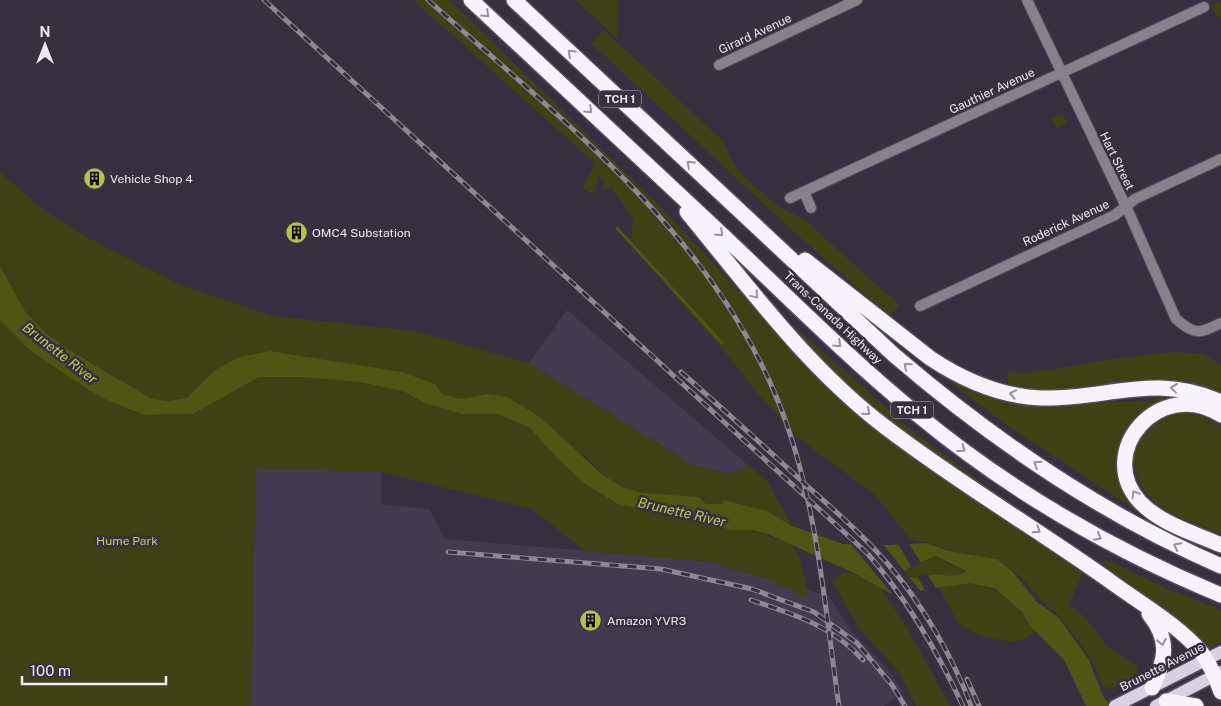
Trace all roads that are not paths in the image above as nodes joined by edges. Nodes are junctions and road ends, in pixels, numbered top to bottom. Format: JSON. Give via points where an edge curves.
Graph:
{"nodes":[{"id":1,"x":471,"y":0,"type":"edge"},
{"id":2,"x":514,"y":0,"type":"edge"},
{"id":3,"x":857,"y":0,"type":"edge"},
{"id":4,"x":1027,"y":0,"type":"edge"},
{"id":5,"x":1204,"y":7,"type":"dead end"},
{"id":6,"x":719,"y":65,"type":"dead end"},
{"id":7,"x":1061,"y":73,"type":"junction"},
{"id":8,"x":1221,"y":159,"type":"edge"},
{"id":9,"x":646,"y":163,"type":"junction"},
{"id":10,"x":804,"y":192,"type":"junction"},
{"id":11,"x":725,"y":197,"type":"junction"},
{"id":12,"x":790,"y":198,"type":"dead end"},
{"id":13,"x":1126,"y":207,"type":"junction"},
{"id":14,"x":811,"y":208,"type":"dead end"},
{"id":15,"x":920,"y":306,"type":"dead end"},
{"id":16,"x":1221,"y":323,"type":"edge"},
{"id":17,"x":1221,"y":402,"type":"edge"},
{"id":18,"x":1221,"y":415,"type":"edge"},
{"id":19,"x":1221,"y":545,"type":"edge"},
{"id":20,"x":1221,"y":566,"type":"edge"},
{"id":21,"x":1221,"y":595,"type":"edge"},
{"id":22,"x":1139,"y":602,"type":"junction"},
{"id":23,"x":1221,"y":652,"type":"edge"},
{"id":24,"x":1207,"y":660,"type":"junction"},
{"id":25,"x":1218,"y":674,"type":"edge"},
{"id":26,"x":1152,"y":688,"type":"junction"},
{"id":27,"x":1221,"y":692,"type":"edge"},
{"id":28,"x":1161,"y":703,"type":"edge"},
{"id":29,"x":1115,"y":706,"type":"edge"},
{"id":30,"x":1196,"y":706,"type":"edge"}],
"edges":[{"from":1,"to":9,"type":"highway","name":"Trans-Canada Highway","number":"TCH 1","one_way":true},
{"from":11,"to":2,"type":"highway","name":"Trans-Canada Highway","number":"TCH 1","one_way":true},
{"from":3,"to":6,"type":"street","name":"Girard Avenue"},
{"from":4,"to":7,"type":"street","name":"Hart Street"},
{"from":5,"to":7,"type":"street","name":"Gauthier Avenue"},
{"from":7,"to":10,"type":"street","name":"Gauthier Avenue"},
{"from":7,"to":13,"type":"street","name":"Hart Street"},
{"from":8,"to":13,"type":"street","name":"Roderick Avenue","via":[[1135,199]]},
{"from":9,"to":21,"type":"highway","name":"Trans-Canada Highway","number":"TCH 1","one_way":true,"via":[[855,360],[958,446],[1067,520],[1149,563]]},
{"from":9,"to":22,"type":"highway","one_way":true,"via":[[762,303],[848,396],[950,474],[1055,542]]},
{"from":10,"to":12,"type":"street","name":"Gauthier Avenue"},
{"from":10,"to":14,"type":"street"},
{"from":17,"to":11,"type":"highway","one_way":true,"via":[[1185,390],[1157,387],[1039,398],[969,381],[930,358]]},
{"from":20,"to":11,"type":"highway","name":"Trans-Canada Highway","number":"TCH 1","one_way":true,"via":[[1103,506],[1010,447],[894,355]]},
{"from":13,"to":15,"type":"street","name":"Roderick Avenue"},
{"from":13,"to":16,"type":"street","name":"Hart Street","via":[[1176,319],[1189,330],[1202,332]]},
{"from":19,"to":18,"type":"highway","one_way":true,"via":[[1168,522],[1148,509],[1132,490],[1126,458],[1138,428],[1156,412],[1182,405],[1197,405]]},
{"from":22,"to":24,"type":"highway","via":[[1197,648]]},
{"from":22,"to":26,"type":"highway","one_way":true,"via":[[1157,625],[1164,647],[1164,659]]},
{"from":23,"to":24,"type":"main road","name":"Brunette Avenue"},
{"from":24,"to":25,"type":"highway"},
{"from":24,"to":26,"type":"main road","name":"Brunette Avenue"},
{"from":25,"to":27,"type":"highway"},
{"from":25,"to":28,"type":"main road"},
{"from":26,"to":29,"type":"main road","name":"Brunette Avenue"},
{"from":28,"to":30,"type":"highway"}]}
